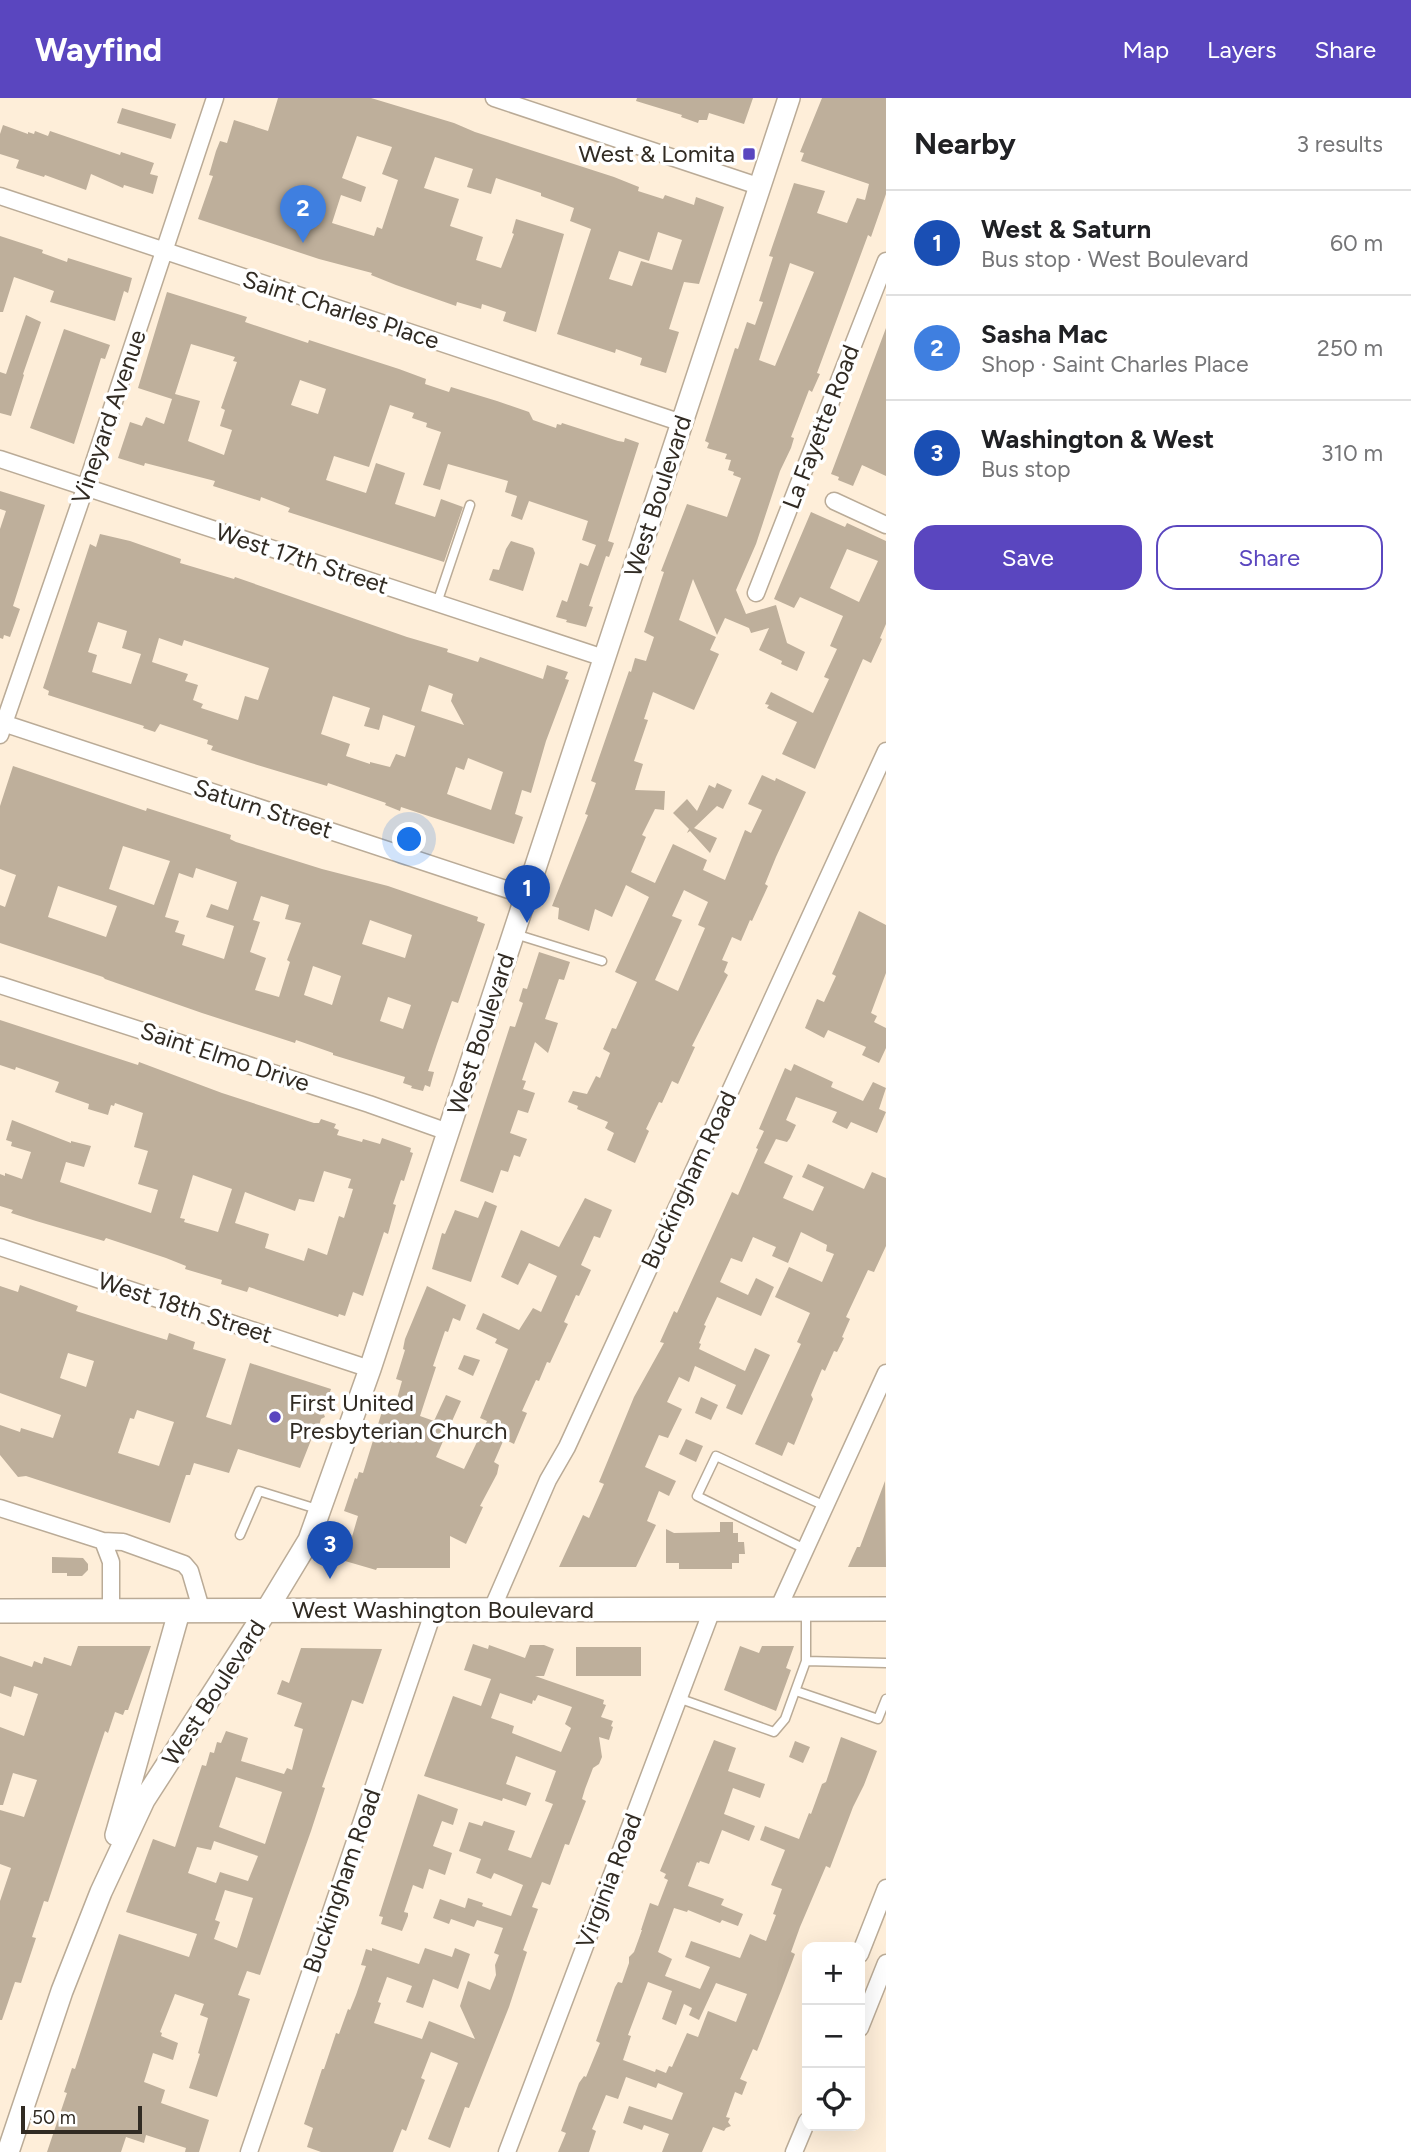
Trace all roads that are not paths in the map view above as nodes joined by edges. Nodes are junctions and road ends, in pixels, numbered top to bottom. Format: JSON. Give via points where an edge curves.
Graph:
{"nodes":[{"id":1,"x":215,"y":98,"type":"edge"},
{"id":2,"x":494,"y":98,"type":"edge"},
{"id":3,"x":789,"y":98,"type":"edge"},
{"id":4,"x":761,"y":187,"type":"junction"},
{"id":5,"x":0,"y":196,"type":"edge"},
{"id":6,"x":164,"y":251,"type":"junction"},
{"id":7,"x":886,"y":261,"type":"edge"},
{"id":8,"x":682,"y":423,"type":"junction"},
{"id":9,"x":0,"y":459,"type":"edge"},
{"id":10,"x":86,"y":487,"type":"junction"},
{"id":11,"x":834,"y":501,"type":"dead end"},
{"id":12,"x":470,"y":505,"type":"dead end"},
{"id":13,"x":886,"y":525,"type":"edge"},
{"id":14,"x":756,"y":593,"type":"dead end"},
{"id":15,"x":437,"y":603,"type":"junction"},
{"id":16,"x":604,"y":658,"type":"junction"},
{"id":17,"x":1,"y":727,"type":"edge"},
{"id":18,"x":886,"y":751,"type":"edge"},
{"id":19,"x":527,"y":897,"type":"junction"},
{"id":20,"x":514,"y":934,"type":"junction"},
{"id":21,"x":602,"y":961,"type":"dead end"},
{"id":22,"x":0,"y":985,"type":"edge"},
{"id":23,"x":448,"y":1132,"type":"junction"},
{"id":24,"x":0,"y":1247,"type":"edge"},
{"id":25,"x":370,"y":1369,"type":"junction"},
{"id":26,"x":886,"y":1373,"type":"edge"},
{"id":27,"x":825,"y":1506,"type":"junction"},
{"id":28,"x":0,"y":1508,"type":"edge"},
{"id":29,"x":320,"y":1509,"type":"junction"},
{"id":30,"x":240,"y":1535,"type":"dead end"},
{"id":31,"x":103,"y":1541,"type":"junction"},
{"id":32,"x":806,"y":1549,"type":"junction"},
{"id":33,"x":492,"y":1609,"type":"junction"},
{"id":34,"x":778,"y":1609,"type":"junction"},
{"id":35,"x":806,"y":1609,"type":"junction"},
{"id":36,"x":886,"y":1609,"type":"edge"},
{"id":37,"x":434,"y":1610,"type":"junction"},
{"id":38,"x":712,"y":1610,"type":"junction"},
{"id":39,"x":0,"y":1611,"type":"edge"},
{"id":40,"x":266,"y":1611,"type":"junction"},
{"id":41,"x":111,"y":1612,"type":"junction"},
{"id":42,"x":179,"y":1612,"type":"junction"},
{"id":43,"x":202,"y":1612,"type":"junction"},
{"id":44,"x":806,"y":1661,"type":"junction"},
{"id":45,"x":886,"y":1663,"type":"edge"},
{"id":46,"x":796,"y":1691,"type":"junction"},
{"id":47,"x":678,"y":1698,"type":"junction"},
{"id":48,"x":886,"y":1699,"type":"edge"},
{"id":49,"x":886,"y":1888,"type":"edge"},
{"id":50,"x":101,"y":1892,"type":"junction"},
{"id":51,"x":879,"y":1924,"type":"edge"},
{"id":52,"x":865,"y":1946,"type":"edge"},
{"id":53,"x":865,"y":1953,"type":"edge"},
{"id":54,"x":886,"y":1961,"type":"edge"},
{"id":55,"x":865,"y":2015,"type":"edge"},
{"id":56,"x":803,"y":2131,"type":"edge"},
{"id":57,"x":9,"y":2152,"type":"edge"},
{"id":58,"x":248,"y":2152,"type":"edge"},
{"id":59,"x":507,"y":2152,"type":"edge"},
{"id":60,"x":794,"y":2152,"type":"edge"}],
"edges":[{"from":1,"to":6,"type":"street","name":"Vineyard Avenue"},
{"from":2,"to":4,"type":"street"},
{"from":3,"to":4,"type":"street","name":"West Boulevard"},
{"from":4,"to":8,"type":"street","name":"West Boulevard"},
{"from":5,"to":6,"type":"street","name":"Saint Charles Place"},
{"from":6,"to":8,"type":"street","name":"Saint Charles Place"},
{"from":6,"to":10,"type":"street","name":"Vineyard Avenue"},
{"from":7,"to":14,"type":"street","name":"La Fayette Road"},
{"from":8,"to":16,"type":"street","name":"West Boulevard"},
{"from":9,"to":10,"type":"street","name":"West 17th Street"},
{"from":10,"to":15,"type":"street","name":"West 17th Street"},
{"from":10,"to":17,"type":"street","name":"Vineyard Avenue"},
{"from":11,"to":13,"type":"street"},
{"from":12,"to":15,"type":"lane"},
{"from":15,"to":16,"type":"street","name":"West 17th Street"},
{"from":16,"to":19,"type":"street","name":"West Boulevard"},
{"from":17,"to":19,"type":"street","name":"Saturn Street"},
{"from":18,"to":33,"type":"street","name":"Buckingham Road"},
{"from":19,"to":20,"type":"street","name":"West Boulevard"},
{"from":20,"to":21,"type":"lane"},
{"from":20,"to":23,"type":"street","name":"West Boulevard"},
{"from":22,"to":23,"type":"street","name":"Saint Elmo Drive"},
{"from":23,"to":25,"type":"street","name":"West Boulevard"},
{"from":24,"to":25,"type":"street","name":"West 18th Street"},
{"from":25,"to":29,"type":"street","name":"West Boulevard"},
{"from":26,"to":27,"type":"street"},
{"from":27,"to":32,"type":"street"},
{"from":27,"to":32,"type":"lane","via":[[716,1456],[697,1496]]},
{"from":28,"to":31,"type":"street"},
{"from":29,"to":30,"type":"lane","via":[[259,1491]]},
{"from":29,"to":40,"type":"street","name":"West Boulevard","via":[[309,1540]]},
{"from":31,"to":41,"type":"street","via":[[111,1562]]},
{"from":31,"to":43,"type":"street","via":[[123,1542],[184,1564]]},
{"from":32,"to":34,"type":"street"},
{"from":33,"to":37,"type":"main road","name":"West Washington Boulevard"},
{"from":33,"to":38,"type":"main road","name":"West Washington Boulevard"},
{"from":34,"to":35,"type":"main road","name":"West Washington Boulevard"},
{"from":34,"to":38,"type":"main road","name":"West Washington Boulevard"},
{"from":35,"to":36,"type":"main road","name":"West Washington Boulevard"},
{"from":35,"to":44,"type":"lane"},
{"from":37,"to":40,"type":"main road","name":"West Washington Boulevard"},
{"from":37,"to":58,"type":"street","name":"Buckingham Road"},
{"from":38,"to":47,"type":"street","name":"Virginia Road"},
{"from":39,"to":41,"type":"main road","name":"West Washington Boulevard"},
{"from":40,"to":43,"type":"main road","name":"West Washington Boulevard"},
{"from":40,"to":50,"type":"street","name":"West Boulevard","via":[[144,1800]]},
{"from":41,"to":42,"type":"main road","name":"West Washington Boulevard"},
{"from":42,"to":43,"type":"main road","name":"West Washington Boulevard"},
{"from":42,"to":50,"type":"street","name":"West Boulevard"},
{"from":44,"to":45,"type":"lane"},
{"from":44,"to":46,"type":"lane"},
{"from":46,"to":47,"type":"lane","via":[[785,1719],[774,1731]]},
{"from":46,"to":48,"type":"lane","via":[[878,1719]]},
{"from":47,"to":59,"type":"street","name":"Virginia Road"},
{"from":49,"to":51,"type":"street"},
{"from":50,"to":57,"type":"street","name":"West Boulevard"},
{"from":51,"to":52,"type":"street"},
{"from":53,"to":54,"type":"street"},
{"from":54,"to":55,"type":"street"},
{"from":56,"to":60,"type":"street"}]}
